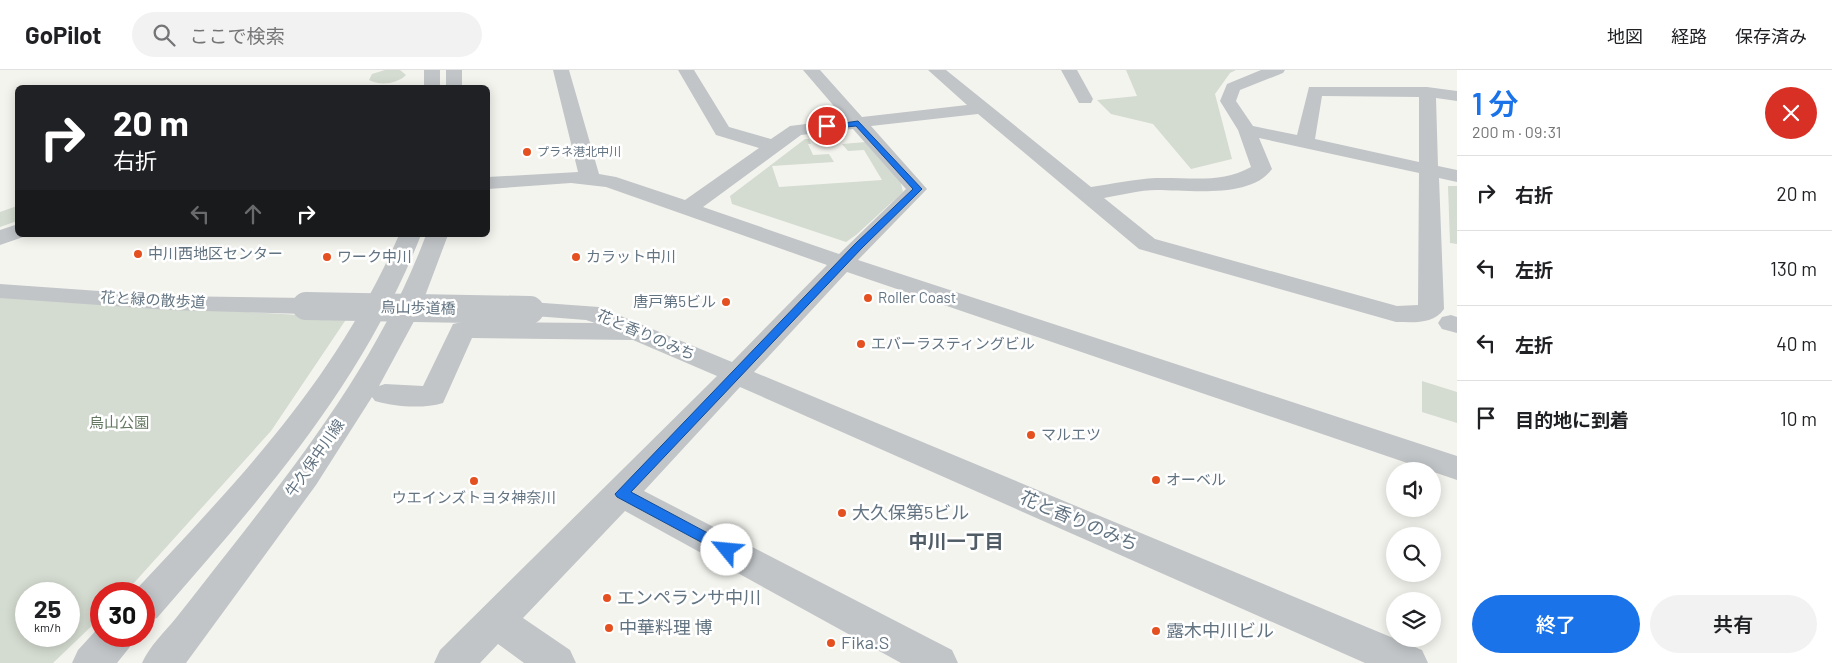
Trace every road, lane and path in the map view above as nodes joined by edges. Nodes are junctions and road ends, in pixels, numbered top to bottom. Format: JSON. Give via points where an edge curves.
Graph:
{"nodes":[{"id":1,"x":432,"y":70,"type":"edge"},
{"id":2,"x":454,"y":70,"type":"edge"},
{"id":3,"x":562,"y":70,"type":"edge"},
{"id":4,"x":686,"y":70,"type":"edge"},
{"id":5,"x":811,"y":70,"type":"edge"},
{"id":6,"x":936,"y":70,"type":"edge"},
{"id":7,"x":1069,"y":70,"type":"edge"},
{"id":8,"x":1277,"y":70,"type":"edge"},
{"id":9,"x":1398,"y":74,"type":"dead end"},
{"id":10,"x":432,"y":85,"type":"edge"},
{"id":11,"x":454,"y":85,"type":"edge"},
{"id":12,"x":1427,"y":92,"type":"junction"},
{"id":13,"x":1457,"y":96,"type":"edge"},
{"id":14,"x":1085,"y":99,"type":"dead end"},
{"id":15,"x":982,"y":108,"type":"junction"},
{"id":16,"x":858,"y":123,"type":"junction"},
{"id":17,"x":1248,"y":130,"type":"junction"},
{"id":18,"x":1305,"y":143,"type":"junction"},
{"id":19,"x":773,"y":146,"type":"junction"},
{"id":20,"x":1430,"y":170,"type":"junction"},
{"id":21,"x":1457,"y":176,"type":"edge"},
{"id":22,"x":590,"y":178,"type":"junction"},
{"id":23,"x":490,"y":183,"type":"edge"},
{"id":24,"x":1086,"y":194,"type":"junction"},
{"id":25,"x":688,"y":208,"type":"junction"},
{"id":26,"x":15,"y":231,"type":"edge"},
{"id":27,"x":409,"y":237,"type":"edge"},
{"id":28,"x":437,"y":237,"type":"edge"},
{"id":29,"x":0,"y":238,"type":"edge"},
{"id":30,"x":843,"y":263,"type":"junction"},
{"id":31,"x":0,"y":291,"type":"edge"},
{"id":32,"x":306,"y":306,"type":"joint"},
{"id":33,"x":530,"y":310,"type":"joint"},
{"id":34,"x":638,"y":332,"type":"junction"},
{"id":35,"x":385,"y":394,"type":"dead end"},
{"id":36,"x":1457,"y":468,"type":"edge"},
{"id":37,"x":622,"y":494,"type":"junction"},
{"id":38,"x":155,"y":594,"type":"edge"},
{"id":39,"x":496,"y":621,"type":"junction"},
{"id":40,"x":106,"y":647,"type":"edge"},
{"id":41,"x":92,"y":663,"type":"edge"},
{"id":42,"x":162,"y":663,"type":"edge"},
{"id":43,"x":454,"y":663,"type":"edge"},
{"id":44,"x":556,"y":663,"type":"edge"},
{"id":45,"x":938,"y":663,"type":"edge"},
{"id":46,"x":1408,"y":663,"type":"edge"}],
"edges":[{"from":1,"to":10,"type":"street"},
{"from":2,"to":11,"type":"street"},
{"from":3,"to":22,"type":"street"},
{"from":4,"to":19,"type":"street","via":[[722,131]]},
{"from":5,"to":16,"type":"street"},
{"from":6,"to":15,"type":"street"},
{"from":7,"to":14,"type":"street"},
{"from":8,"to":17,"type":"street","via":[[1233,87],[1228,101]]},
{"from":9,"to":12,"type":"street"},
{"from":12,"to":13,"type":"street"},
{"from":12,"to":18,"type":"street","via":[[1316,91]]},
{"from":12,"to":20,"type":"street"},
{"from":15,"to":16,"type":"street"},
{"from":15,"to":24,"type":"street"},
{"from":16,"to":19,"type":"street","via":[[796,130]]},
{"from":16,"to":30,"type":"street","via":[[918,189]]},
{"from":17,"to":18,"type":"street"},
{"from":17,"to":24,"type":"street","via":[[1262,169],[1246,178],[1227,184],[1156,184]]},
{"from":18,"to":20,"type":"street"},
{"from":19,"to":25,"type":"street"},
{"from":20,"to":21,"type":"street"},
{"from":20,"to":24,"type":"street","via":[[1431,308],[1418,315],[1396,314],[1147,244]]},
{"from":22,"to":23,"type":"street","via":[[554,177]]},
{"from":22,"to":25,"type":"street","via":[[609,181]]},
{"from":25,"to":30,"type":"street"},
{"from":26,"to":29,"type":"street"},
{"from":27,"to":38,"type":"street","name":"牛久保中川線","via":[[373,314],[309,415]]},
{"from":28,"to":42,"type":"street","name":"牛久保中川線","via":[[406,312],[346,414],[189,631]]},
{"from":30,"to":36,"type":"street"},
{"from":30,"to":37,"type":"street"},
{"from":31,"to":32,"type":"street","name":"花と緑の散歩道","via":[[170,302]]},
{"from":32,"to":33,"type":"street","name":"烏山歩道橋","bridge":true},
{"from":33,"to":34,"type":"street","name":"花と香りのみち","via":[[590,312]]},
{"from":34,"to":35,"type":"street","via":[[462,330],[433,396]]},
{"from":34,"to":46,"type":"street","name":"花と香りのみち"},
{"from":37,"to":39,"type":"street"},
{"from":37,"to":45,"type":"street"},
{"from":39,"to":43,"type":"street"},
{"from":39,"to":44,"type":"street"},
{"from":40,"to":41,"type":"street"}]}
